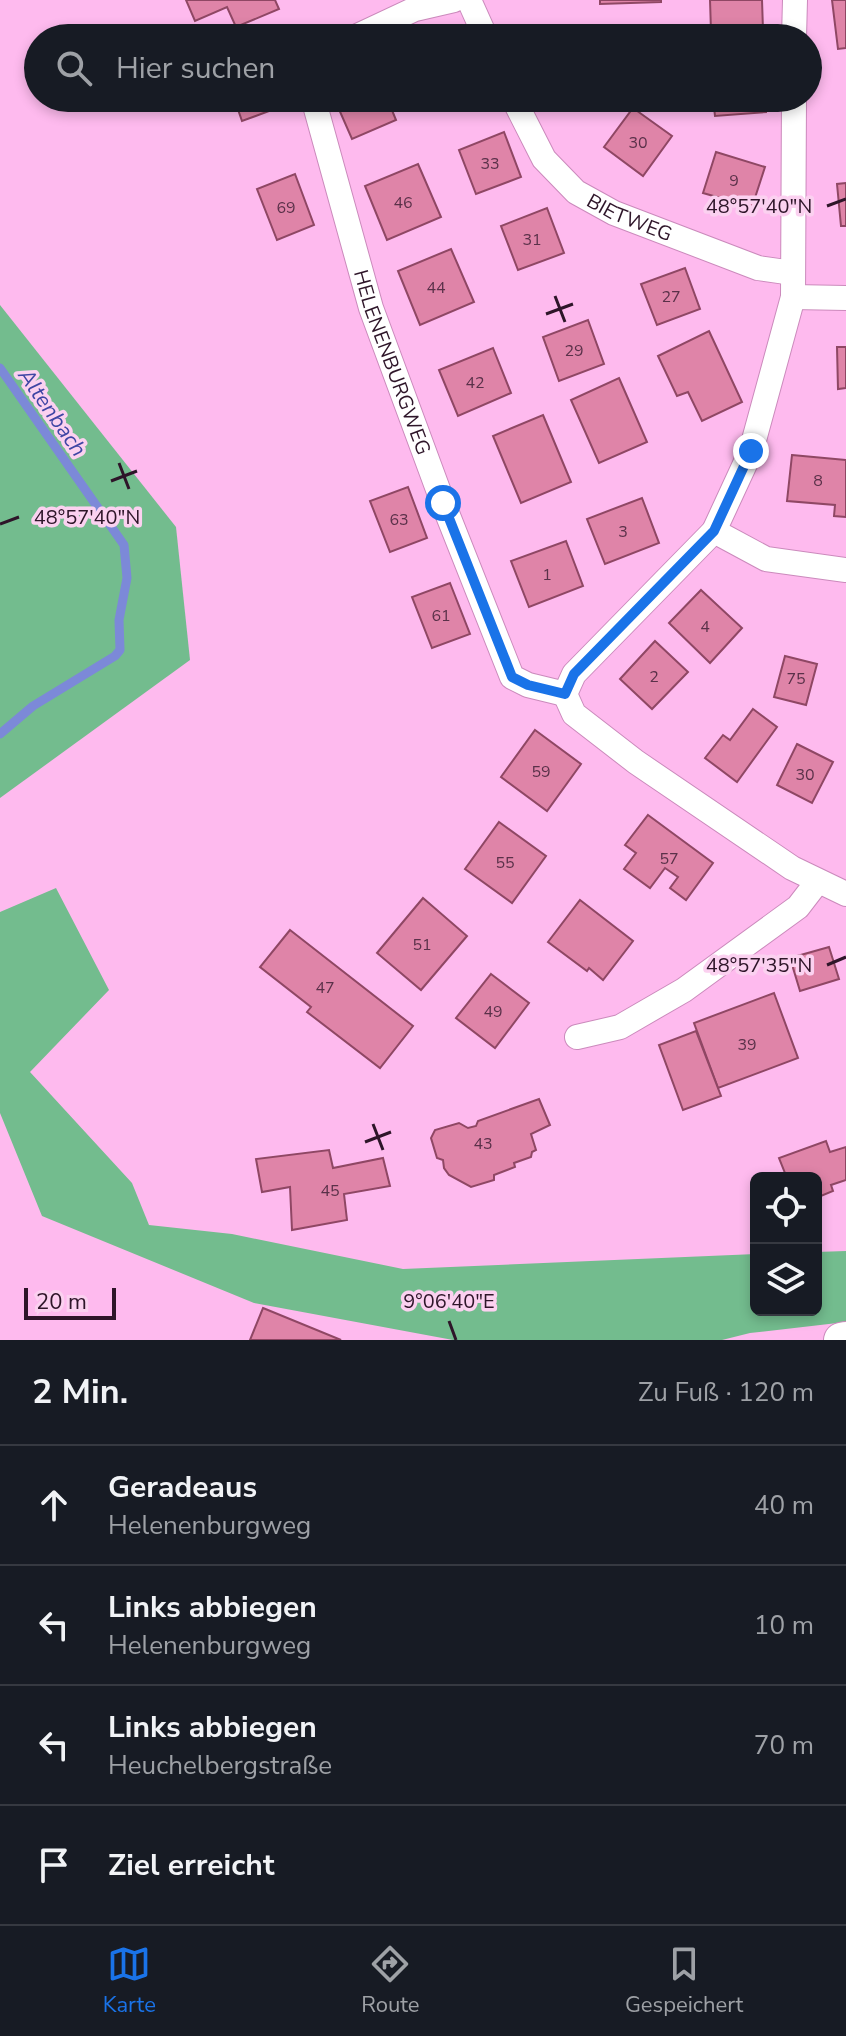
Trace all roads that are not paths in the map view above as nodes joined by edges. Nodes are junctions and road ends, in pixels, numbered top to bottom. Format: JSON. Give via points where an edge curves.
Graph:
{"nodes":[{"id":1,"x":454,"y":0,"type":"edge"},
{"id":2,"x":469,"y":0,"type":"edge"},
{"id":3,"x":795,"y":0,"type":"edge"},
{"id":4,"x":383,"y":24,"type":"edge"},
{"id":5,"x":480,"y":24,"type":"edge"},
{"id":6,"x":794,"y":24,"type":"edge"},
{"id":7,"x":317,"y":112,"type":"edge"},
{"id":8,"x":520,"y":112,"type":"edge"},
{"id":9,"x":794,"y":112,"type":"edge"},
{"id":10,"x":793,"y":285,"type":"junction"},
{"id":11,"x":846,"y":298,"type":"edge"},
{"id":12,"x":714,"y":531,"type":"junction"},
{"id":13,"x":846,"y":570,"type":"edge"},
{"id":14,"x":565,"y":694,"type":"junction"},
{"id":15,"x":818,"y":881,"type":"junction"},
{"id":16,"x":846,"y":894,"type":"edge"},
{"id":17,"x":577,"y":1037,"type":"dead end"}],
"edges":[{"from":1,"to":4,"type":"street"},
{"from":2,"to":5,"type":"street"},
{"from":3,"to":6,"type":"street"},
{"from":7,"to":14,"type":"street","name":"HELENENBURGWEG","via":[[371,308],[512,677]]},
{"from":8,"to":10,"type":"street","name":"BIETWEG","via":[[544,159],[576,192],[614,213]]},
{"from":9,"to":10,"type":"street"},
{"from":10,"to":11,"type":"street","name":"BIETWEG"},
{"from":10,"to":12,"type":"street","via":[[751,451]]},
{"from":12,"to":13,"type":"street","via":[[766,559]]},
{"from":12,"to":14,"type":"street","via":[[574,674]]},
{"from":14,"to":15,"type":"street","via":[[574,714],[636,762]]},
{"from":15,"to":16,"type":"street"},
{"from":15,"to":17,"type":"street","via":[[798,907],[684,990],[620,1027]]}]}
